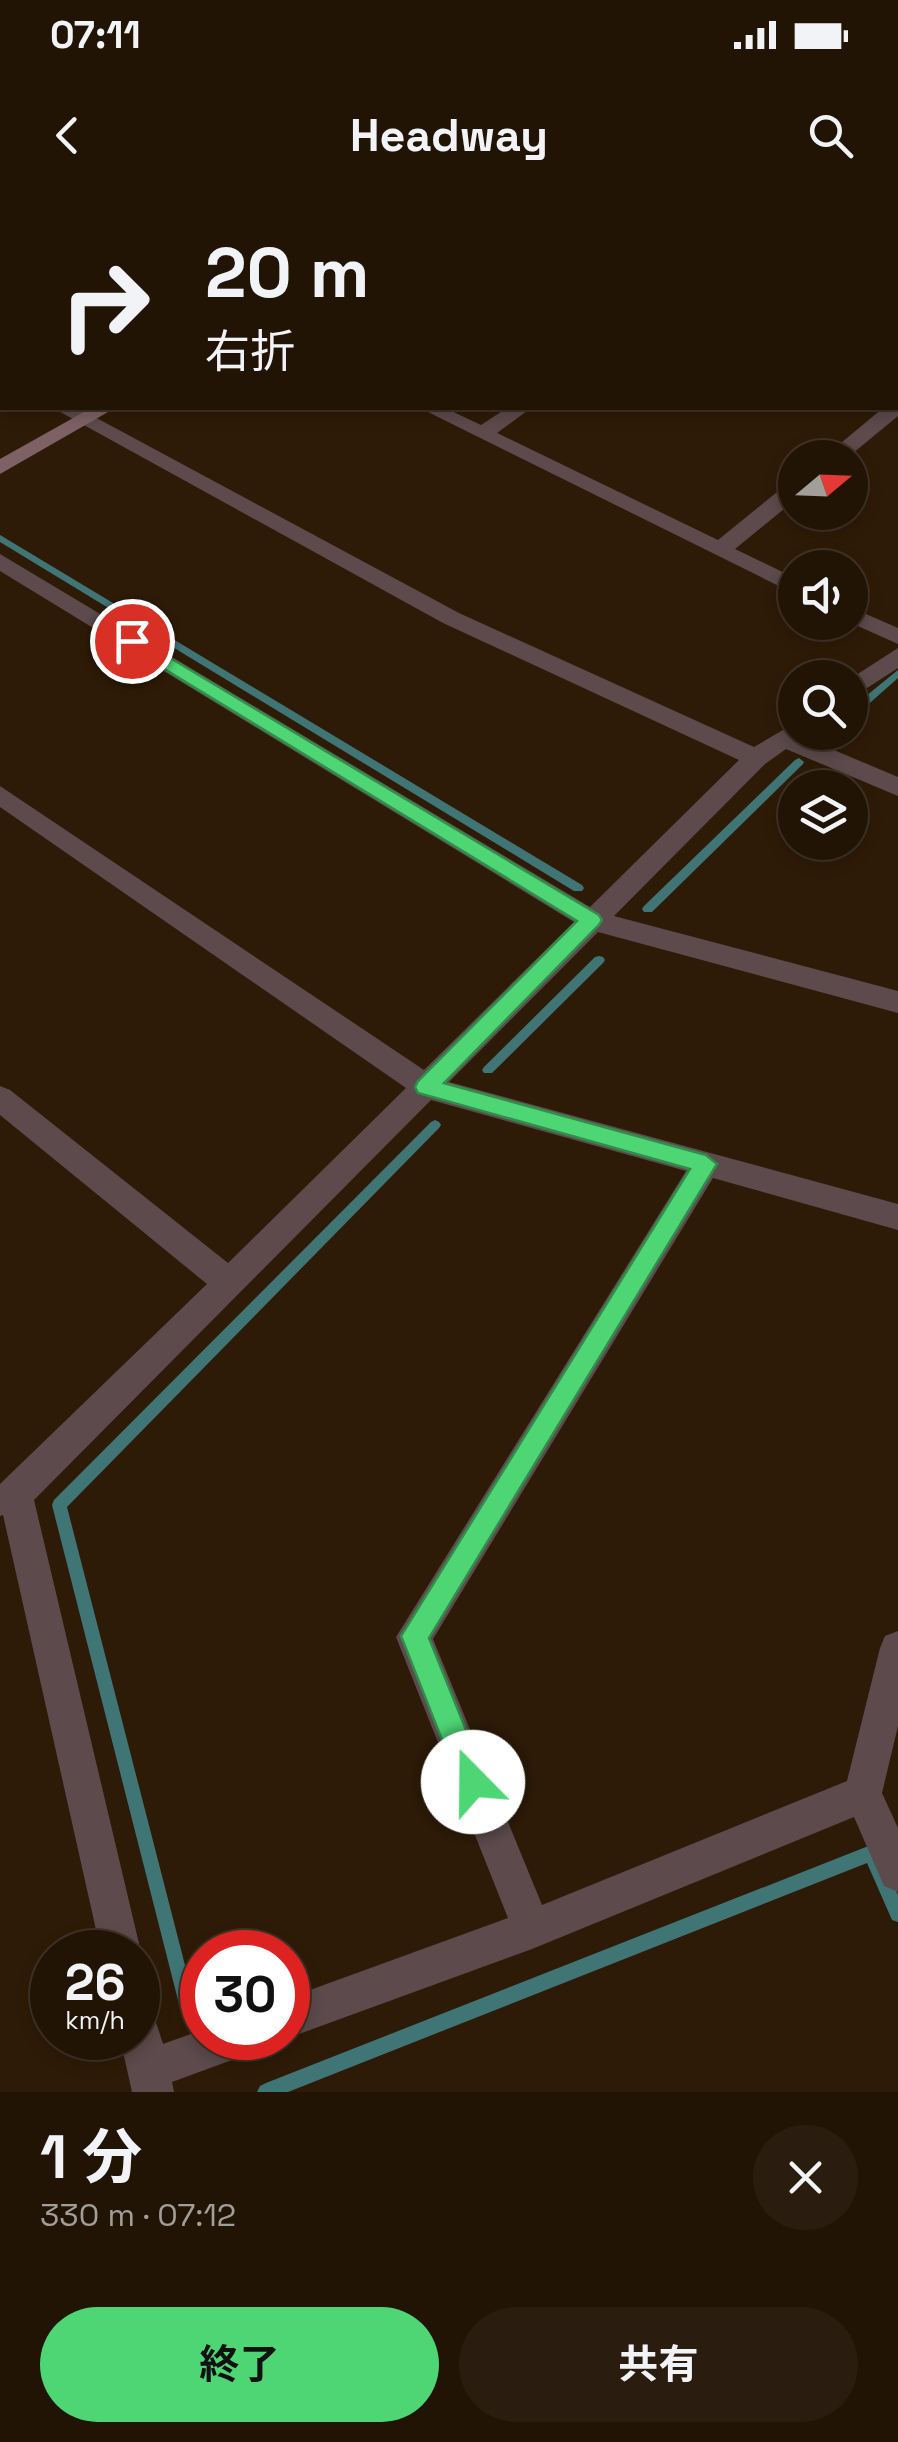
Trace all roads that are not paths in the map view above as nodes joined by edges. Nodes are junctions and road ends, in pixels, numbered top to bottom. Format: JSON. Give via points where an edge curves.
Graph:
{"nodes":[{"id":1,"x":434,"y":410,"type":"edge"},
{"id":2,"x":518,"y":410,"type":"edge"},
{"id":3,"x":892,"y":410,"type":"edge"},
{"id":4,"x":84,"y":411,"type":"edge"},
{"id":5,"x":482,"y":433,"type":"junction"},
{"id":6,"x":856,"y":440,"type":"edge"},
{"id":7,"x":0,"y":468,"type":"edge"},
{"id":8,"x":778,"y":503,"type":"edge"},
{"id":9,"x":720,"y":550,"type":"junction"},
{"id":10,"x":0,"y":561,"type":"edge"},
{"id":11,"x":778,"y":579,"type":"edge"},
{"id":12,"x":868,"y":623,"type":"edge"},
{"id":13,"x":898,"y":637,"type":"edge"},
{"id":14,"x":898,"y":656,"type":"edge"},
{"id":15,"x":868,"y":678,"type":"edge"},
{"id":16,"x":778,"y":743,"type":"edge"},
{"id":17,"x":821,"y":750,"type":"edge"},
{"id":18,"x":756,"y":758,"type":"junction"},
{"id":19,"x":898,"y":788,"type":"edge"},
{"id":20,"x":0,"y":796,"type":"edge"},
{"id":21,"x":591,"y":920,"type":"junction"},
{"id":22,"x":898,"y":1002,"type":"edge"},
{"id":23,"x":426,"y":1087,"type":"junction"},
{"id":24,"x":0,"y":1098,"type":"edge"},
{"id":25,"x":706,"y":1164,"type":"junction"},
{"id":26,"x":898,"y":1217,"type":"edge"},
{"id":27,"x":228,"y":1281,"type":"junction"},
{"id":28,"x":8,"y":1497,"type":"edge"},
{"id":29,"x":898,"y":1648,"type":"edge"},
{"id":30,"x":862,"y":1794,"type":"junction"},
{"id":31,"x":898,"y":1872,"type":"edge"},
{"id":32,"x":532,"y":1928,"type":"junction"},
{"id":33,"x":116,"y":1930,"type":"edge"},
{"id":34,"x":310,"y":2010,"type":"edge"},
{"id":35,"x":192,"y":2060,"type":"edge"},
{"id":36,"x":150,"y":2081,"type":"edge"}],
"edges":[{"from":1,"to":5,"type":"street"},
{"from":2,"to":5,"type":"street"},
{"from":3,"to":6,"type":"street"},
{"from":4,"to":7,"type":"street"},
{"from":4,"to":18,"type":"street","via":[[451,618]]},
{"from":5,"to":9,"type":"street"},
{"from":8,"to":9,"type":"street"},
{"from":9,"to":11,"type":"street"},
{"from":10,"to":21,"type":"street"},
{"from":12,"to":13,"type":"street"},
{"from":14,"to":15,"type":"street"},
{"from":16,"to":18,"type":"street"},
{"from":17,"to":19,"type":"street"},
{"from":18,"to":21,"type":"street"},
{"from":20,"to":23,"type":"street"},
{"from":21,"to":22,"type":"street"},
{"from":21,"to":23,"type":"street"},
{"from":23,"to":25,"type":"street"},
{"from":23,"to":27,"type":"street"},
{"from":24,"to":27,"type":"street"},
{"from":25,"to":26,"type":"street"},
{"from":25,"to":32,"type":"street","via":[[414,1636]]},
{"from":27,"to":28,"type":"street"},
{"from":28,"to":33,"type":"street"},
{"from":29,"to":30,"type":"street"},
{"from":30,"to":31,"type":"street"},
{"from":30,"to":32,"type":"street"},
{"from":32,"to":34,"type":"street"},
{"from":35,"to":36,"type":"street"}]}
